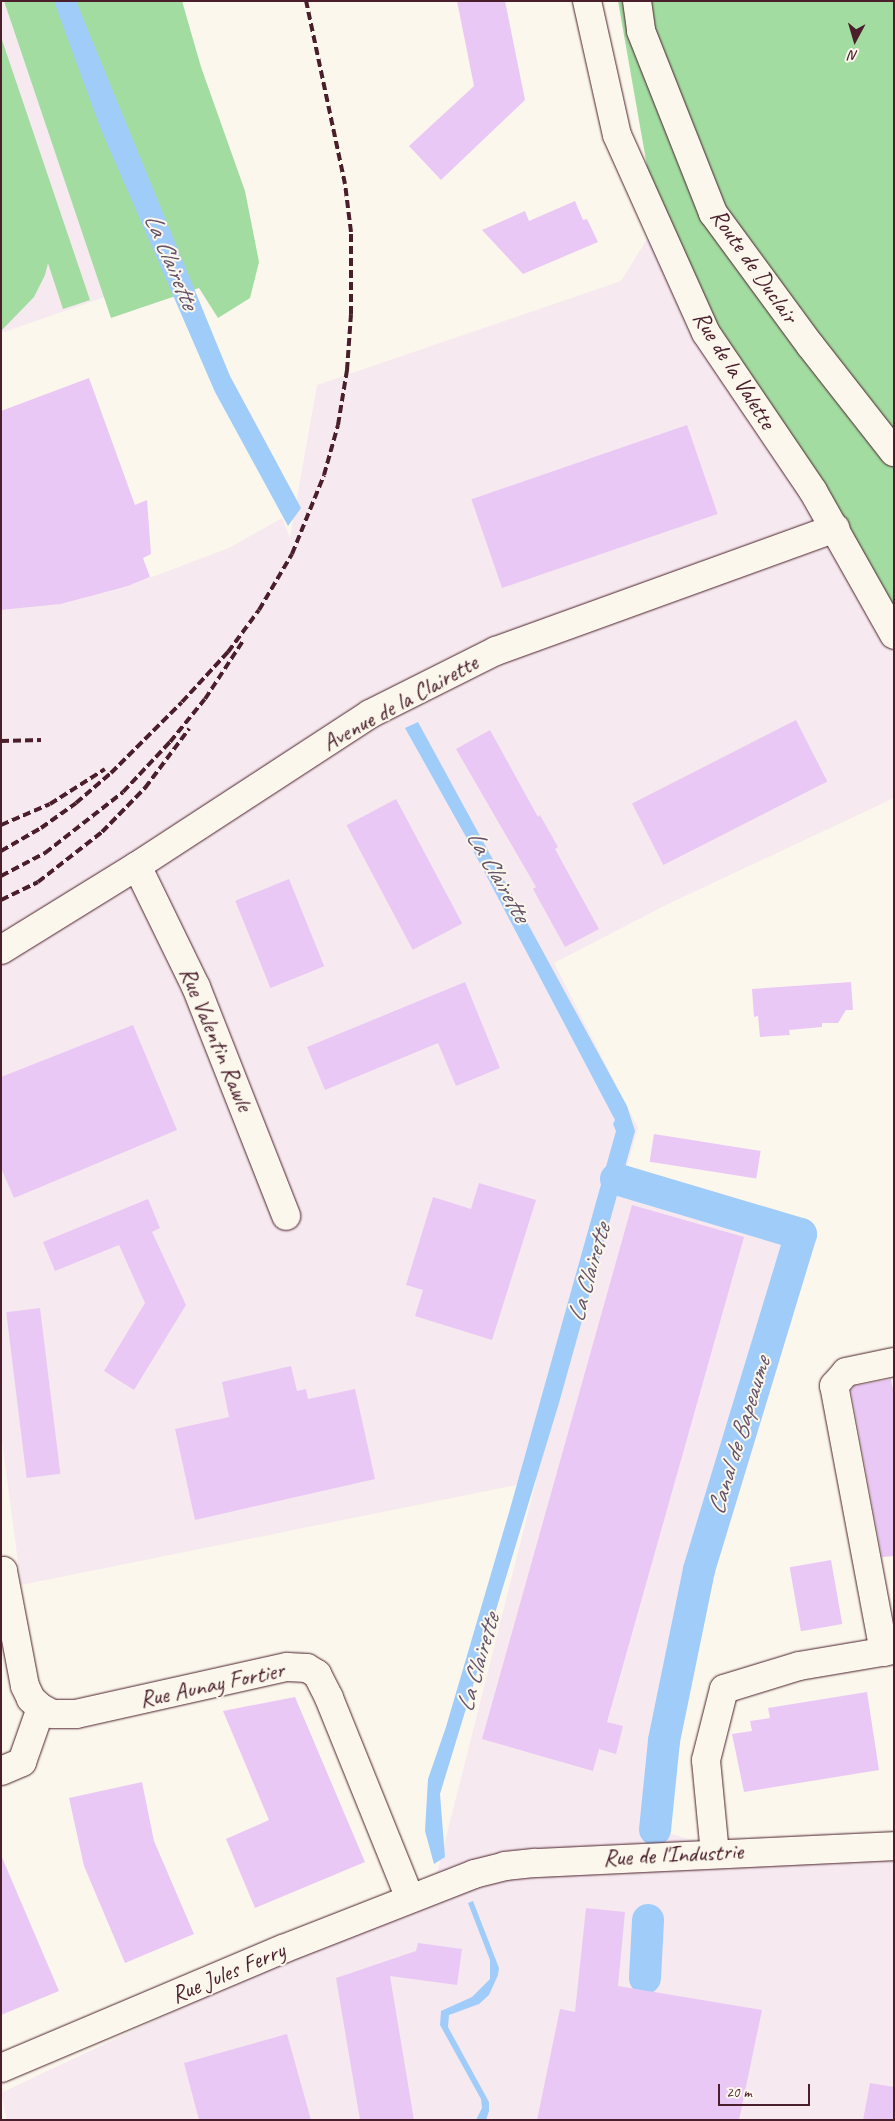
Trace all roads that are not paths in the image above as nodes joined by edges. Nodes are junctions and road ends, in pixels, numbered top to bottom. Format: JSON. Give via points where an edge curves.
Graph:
{"nodes":[{"id":1,"x":587,"y":1,"type":"edge"},
{"id":2,"x":636,"y":1,"type":"edge"},
{"id":3,"x":894,"y":452,"type":"edge"},
{"id":4,"x":834,"y":528,"type":"junction"},
{"id":5,"x":894,"y":635,"type":"edge"},
{"id":6,"x":138,"y":866,"type":"junction"},
{"id":7,"x":1,"y":950,"type":"edge"},
{"id":8,"x":286,"y":1216,"type":"dead end"},
{"id":9,"x":894,"y":1362,"type":"edge"},
{"id":10,"x":2,"y":1571,"type":"edge"},
{"id":11,"x":889,"y":1651,"type":"edge"},
{"id":12,"x":40,"y":1708,"type":"junction"},
{"id":13,"x":1,"y":1771,"type":"edge"},
{"id":14,"x":894,"y":1846,"type":"edge"},
{"id":15,"x":715,"y":1854,"type":"junction"},
{"id":16,"x":455,"y":1880,"type":"joint"},
{"id":17,"x":410,"y":1898,"type":"junction"},
{"id":18,"x":1,"y":2068,"type":"edge"}],
"edges":[{"from":1,"to":4,"type":"street","name":"Rue de la Valette","via":[[617,135],[706,333],[813,491]]},
{"from":2,"to":3,"type":"street","name":"Route de Duclair","via":[[641,31],[713,213]]},
{"from":4,"to":5,"type":"street","name":"Rue de la Valette"},
{"from":4,"to":6,"type":"street","name":"Avenue de la Clairette","via":[[496,650],[370,714]]},
{"from":6,"to":7,"type":"street","name":"Avenue de la Clairette"},
{"from":6,"to":8,"type":"street","name":"Rue Valentin Rawle","via":[[196,987]]},
{"from":9,"to":11,"type":"street","via":[[846,1372],[834,1386]]},
{"from":10,"to":12,"type":"street","via":[[25,1686]]},
{"from":11,"to":15,"type":"street","via":[[799,1666],[724,1689],[706,1760]]},
{"from":12,"to":13,"type":"street","via":[[22,1762]]},
{"from":12,"to":17,"type":"street","name":"Rue Aunay Fortier","via":[[53,1714],[76,1714],[274,1670],[307,1668],[317,1674],[323,1684]]},
{"from":14,"to":15,"type":"street","name":"Rue de l'Industrie"},
{"from":15,"to":16,"type":"street","name":"Rue de l'Industrie","via":[[505,1866]]},
{"from":16,"to":17,"type":"street","name":"Rue Jules Ferry"},
{"from":17,"to":18,"type":"street","name":"Rue Jules Ferry"}]}
